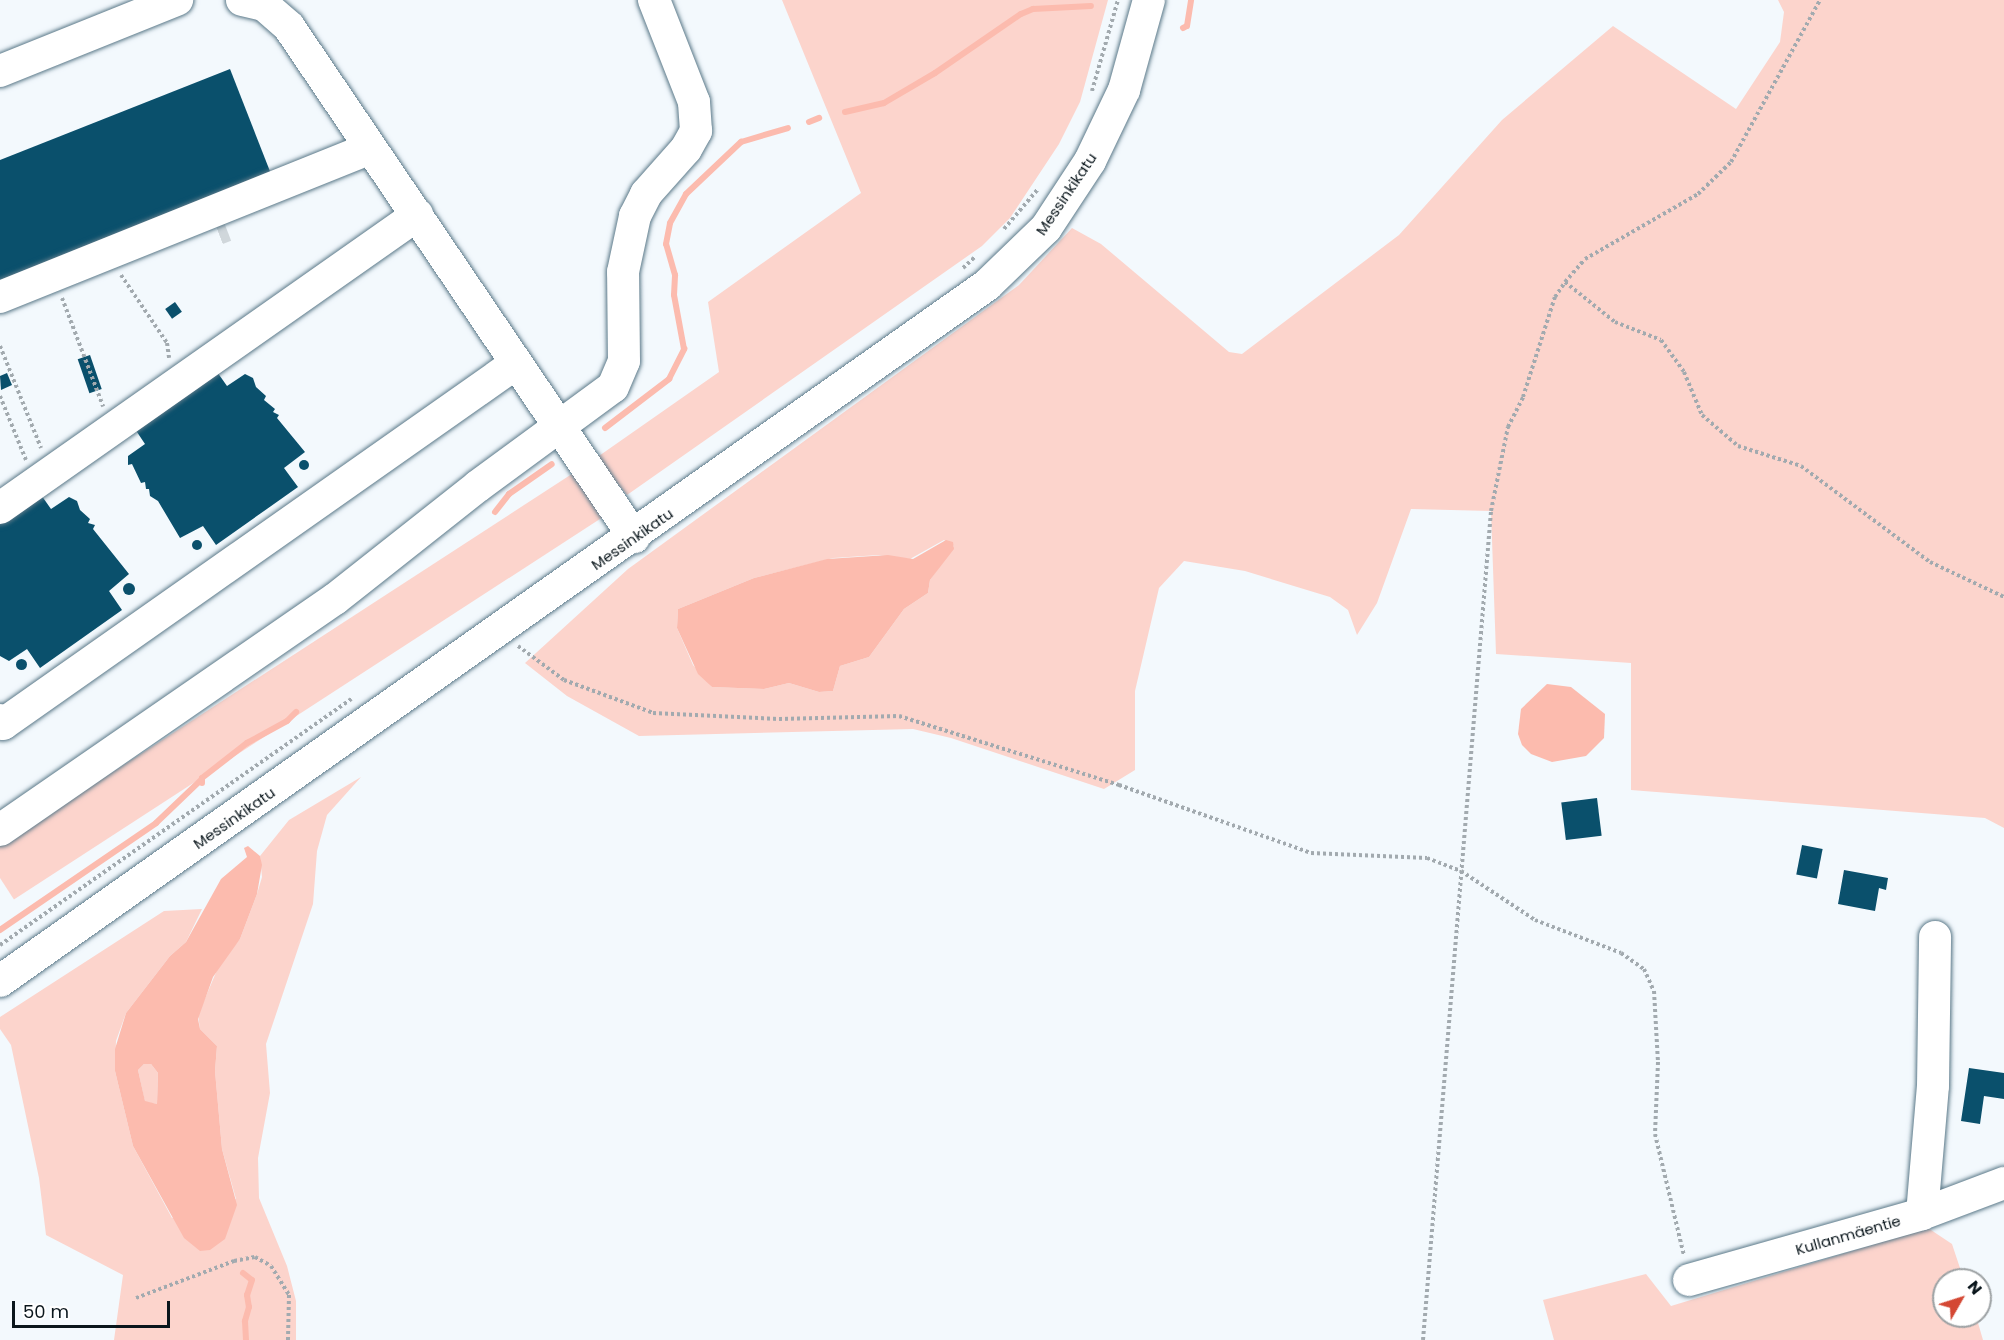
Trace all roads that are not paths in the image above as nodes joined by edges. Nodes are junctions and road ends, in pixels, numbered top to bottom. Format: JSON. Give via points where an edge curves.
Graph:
{"nodes":[{"id":1,"x":177,"y":0,"type":"edge"},
{"id":2,"x":242,"y":0,"type":"edge"},
{"id":3,"x":654,"y":0,"type":"edge"},
{"id":4,"x":1149,"y":0,"type":"edge"},
{"id":5,"x":0,"y":71,"type":"edge"},
{"id":6,"x":374,"y":156,"type":"junction"},
{"id":7,"x":417,"y":215,"type":"junction"},
{"id":8,"x":225,"y":226,"type":"tunnel mouth"},
{"id":9,"x":0,"y":297,"type":"edge"},
{"id":10,"x":515,"y":364,"type":"junction"},
{"id":11,"x":560,"y":428,"type":"junction"},
{"id":12,"x":0,"y":508,"type":"edge"},
{"id":13,"x":634,"y":537,"type":"junction"},
{"id":14,"x":0,"y":720,"type":"edge"},
{"id":15,"x":0,"y":830,"type":"edge"},
{"id":16,"x":1935,"y":937,"type":"dead end"},
{"id":17,"x":0,"y":981,"type":"edge"},
{"id":18,"x":2004,"y":1183,"type":"edge"},
{"id":19,"x":1922,"y":1214,"type":"junction"},
{"id":20,"x":1689,"y":1280,"type":"road end"}],
"edges":[{"from":1,"to":5,"type":"street"},
{"from":2,"to":6,"type":"street","via":[[264,5],[289,27]]},
{"from":3,"to":11,"type":"street","via":[[694,102],[696,131],[686,149],[646,194],[635,216],[623,272],[626,340],[618,377],[604,396]]},
{"from":4,"to":13,"type":"street","name":"Messinkikatu","via":[[1133,61],[1111,120],[1059,210],[1028,248],[967,301]]},
{"from":6,"to":7,"type":"street"},
{"from":6,"to":8,"type":"street"},
{"from":6,"to":9,"type":"street"},
{"from":7,"to":10,"type":"street"},
{"from":7,"to":12,"type":"street"},
{"from":10,"to":11,"type":"street"},
{"from":10,"to":14,"type":"street","via":[[3,724]]},
{"from":11,"to":13,"type":"street"},
{"from":11,"to":15,"type":"street","via":[[478,486],[335,599]]},
{"from":13,"to":17,"type":"street","name":"Messinkikatu"},
{"from":16,"to":19,"type":"street","via":[[1933,1086]]},
{"from":18,"to":19,"type":"street","name":"Kullanmäentie"},
{"from":19,"to":20,"type":"street","name":"Kullanmäentie"}]}
